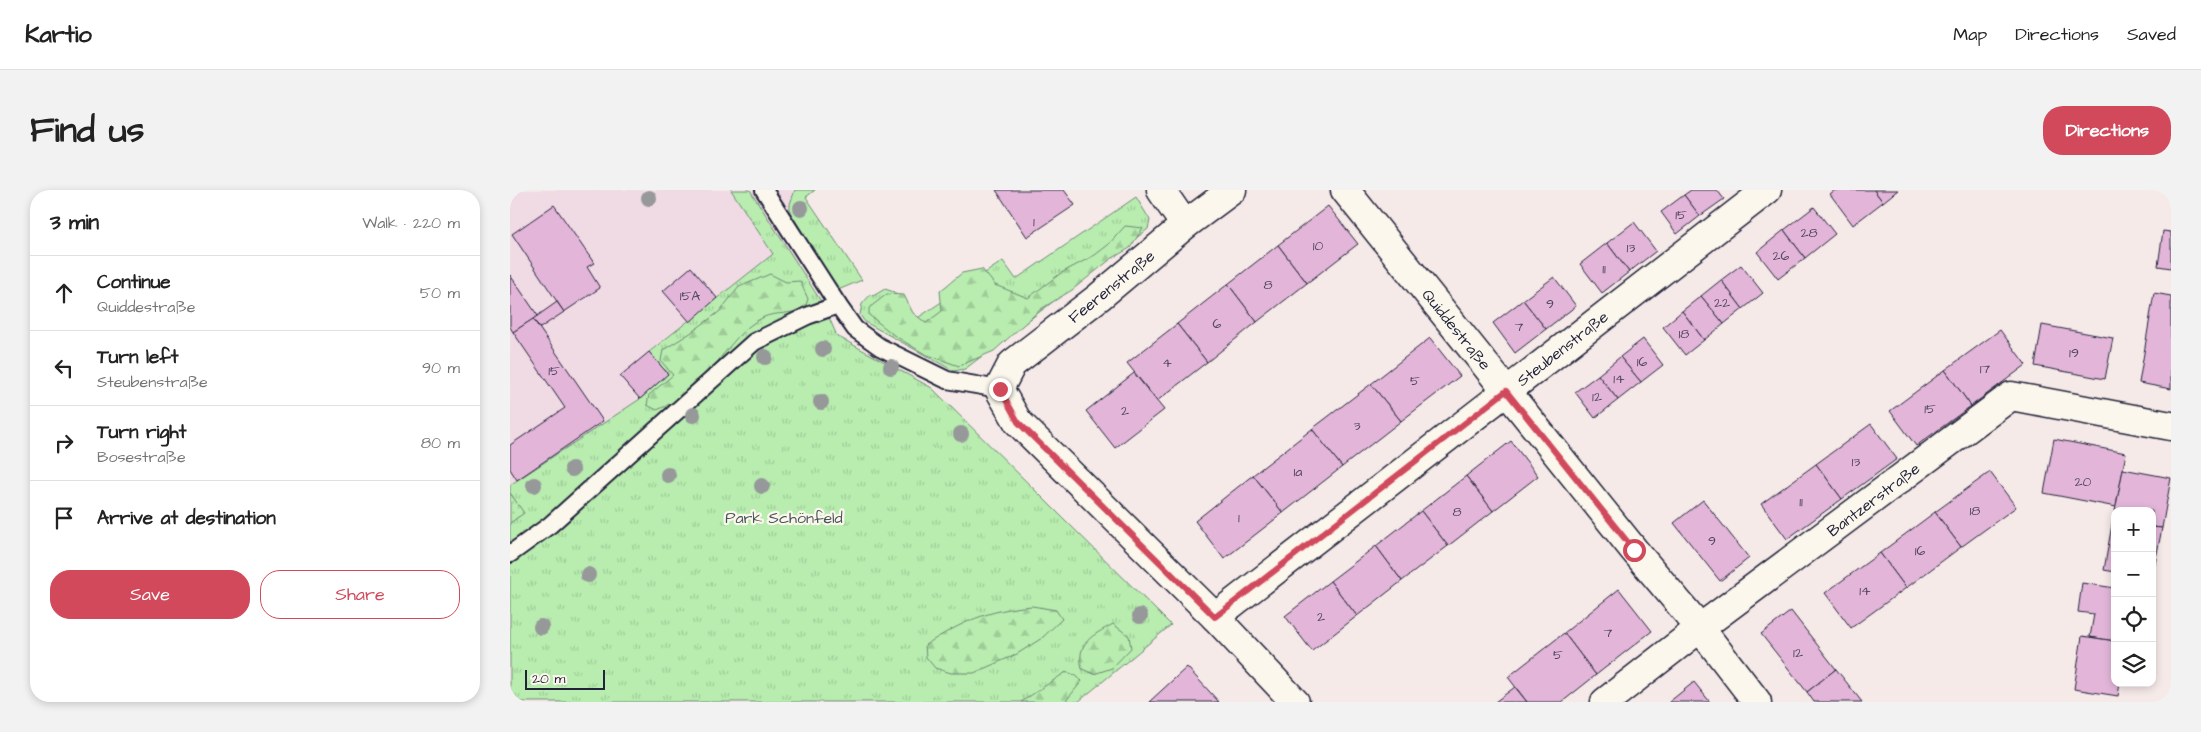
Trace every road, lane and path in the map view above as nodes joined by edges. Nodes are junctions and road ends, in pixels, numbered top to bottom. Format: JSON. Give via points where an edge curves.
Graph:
{"nodes":[{"id":1,"x":764,"y":190,"type":"edge"},
{"id":2,"x":1161,"y":190,"type":"edge"},
{"id":3,"x":1232,"y":190,"type":"edge"},
{"id":4,"x":1345,"y":190,"type":"edge"},
{"id":5,"x":1767,"y":190,"type":"edge"},
{"id":6,"x":1185,"y":225,"type":"junction"},
{"id":7,"x":838,"y":305,"type":"junction"},
{"id":8,"x":1000,"y":389,"type":"junction"},
{"id":9,"x":1506,"y":391,"type":"junction"},
{"id":10,"x":2171,"y":426,"type":"edge"},
{"id":11,"x":510,"y":554,"type":"edge"},
{"id":12,"x":1215,"y":617,"type":"junction"},
{"id":13,"x":1700,"y":628,"type":"junction"},
{"id":14,"x":1295,"y":702,"type":"edge"},
{"id":15,"x":1605,"y":702,"type":"edge"},
{"id":16,"x":1757,"y":702,"type":"edge"}],
"edges":[{"from":1,"to":7,"type":"lane"},
{"from":2,"to":6,"type":"street"},
{"from":3,"to":6,"type":"street","name":"Feerenstraße"},
{"from":4,"to":9,"type":"street","name":"Quiddestraße"},
{"from":5,"to":9,"type":"street","name":"Steubenstraße"},
{"from":6,"to":8,"type":"street","name":"Feerenstraße","via":[[1012,364]]},
{"from":7,"to":8,"type":"lane","via":[[855,329],[880,347],[947,380]]},
{"from":7,"to":11,"type":"lane","via":[[754,342],[550,525]]},
{"from":8,"to":12,"type":"street","via":[[1018,422]]},
{"from":9,"to":12,"type":"street","name":"Steubenstraße"},
{"from":9,"to":13,"type":"street","name":"Quiddestraße"},
{"from":10,"to":13,"type":"street","name":"Bantzerstraße","via":[[2011,396]]},
{"from":12,"to":14,"type":"street"},
{"from":13,"to":15,"type":"street","name":"Bantzerstraße"},
{"from":13,"to":16,"type":"street","name":"Quiddestraße"}]}
